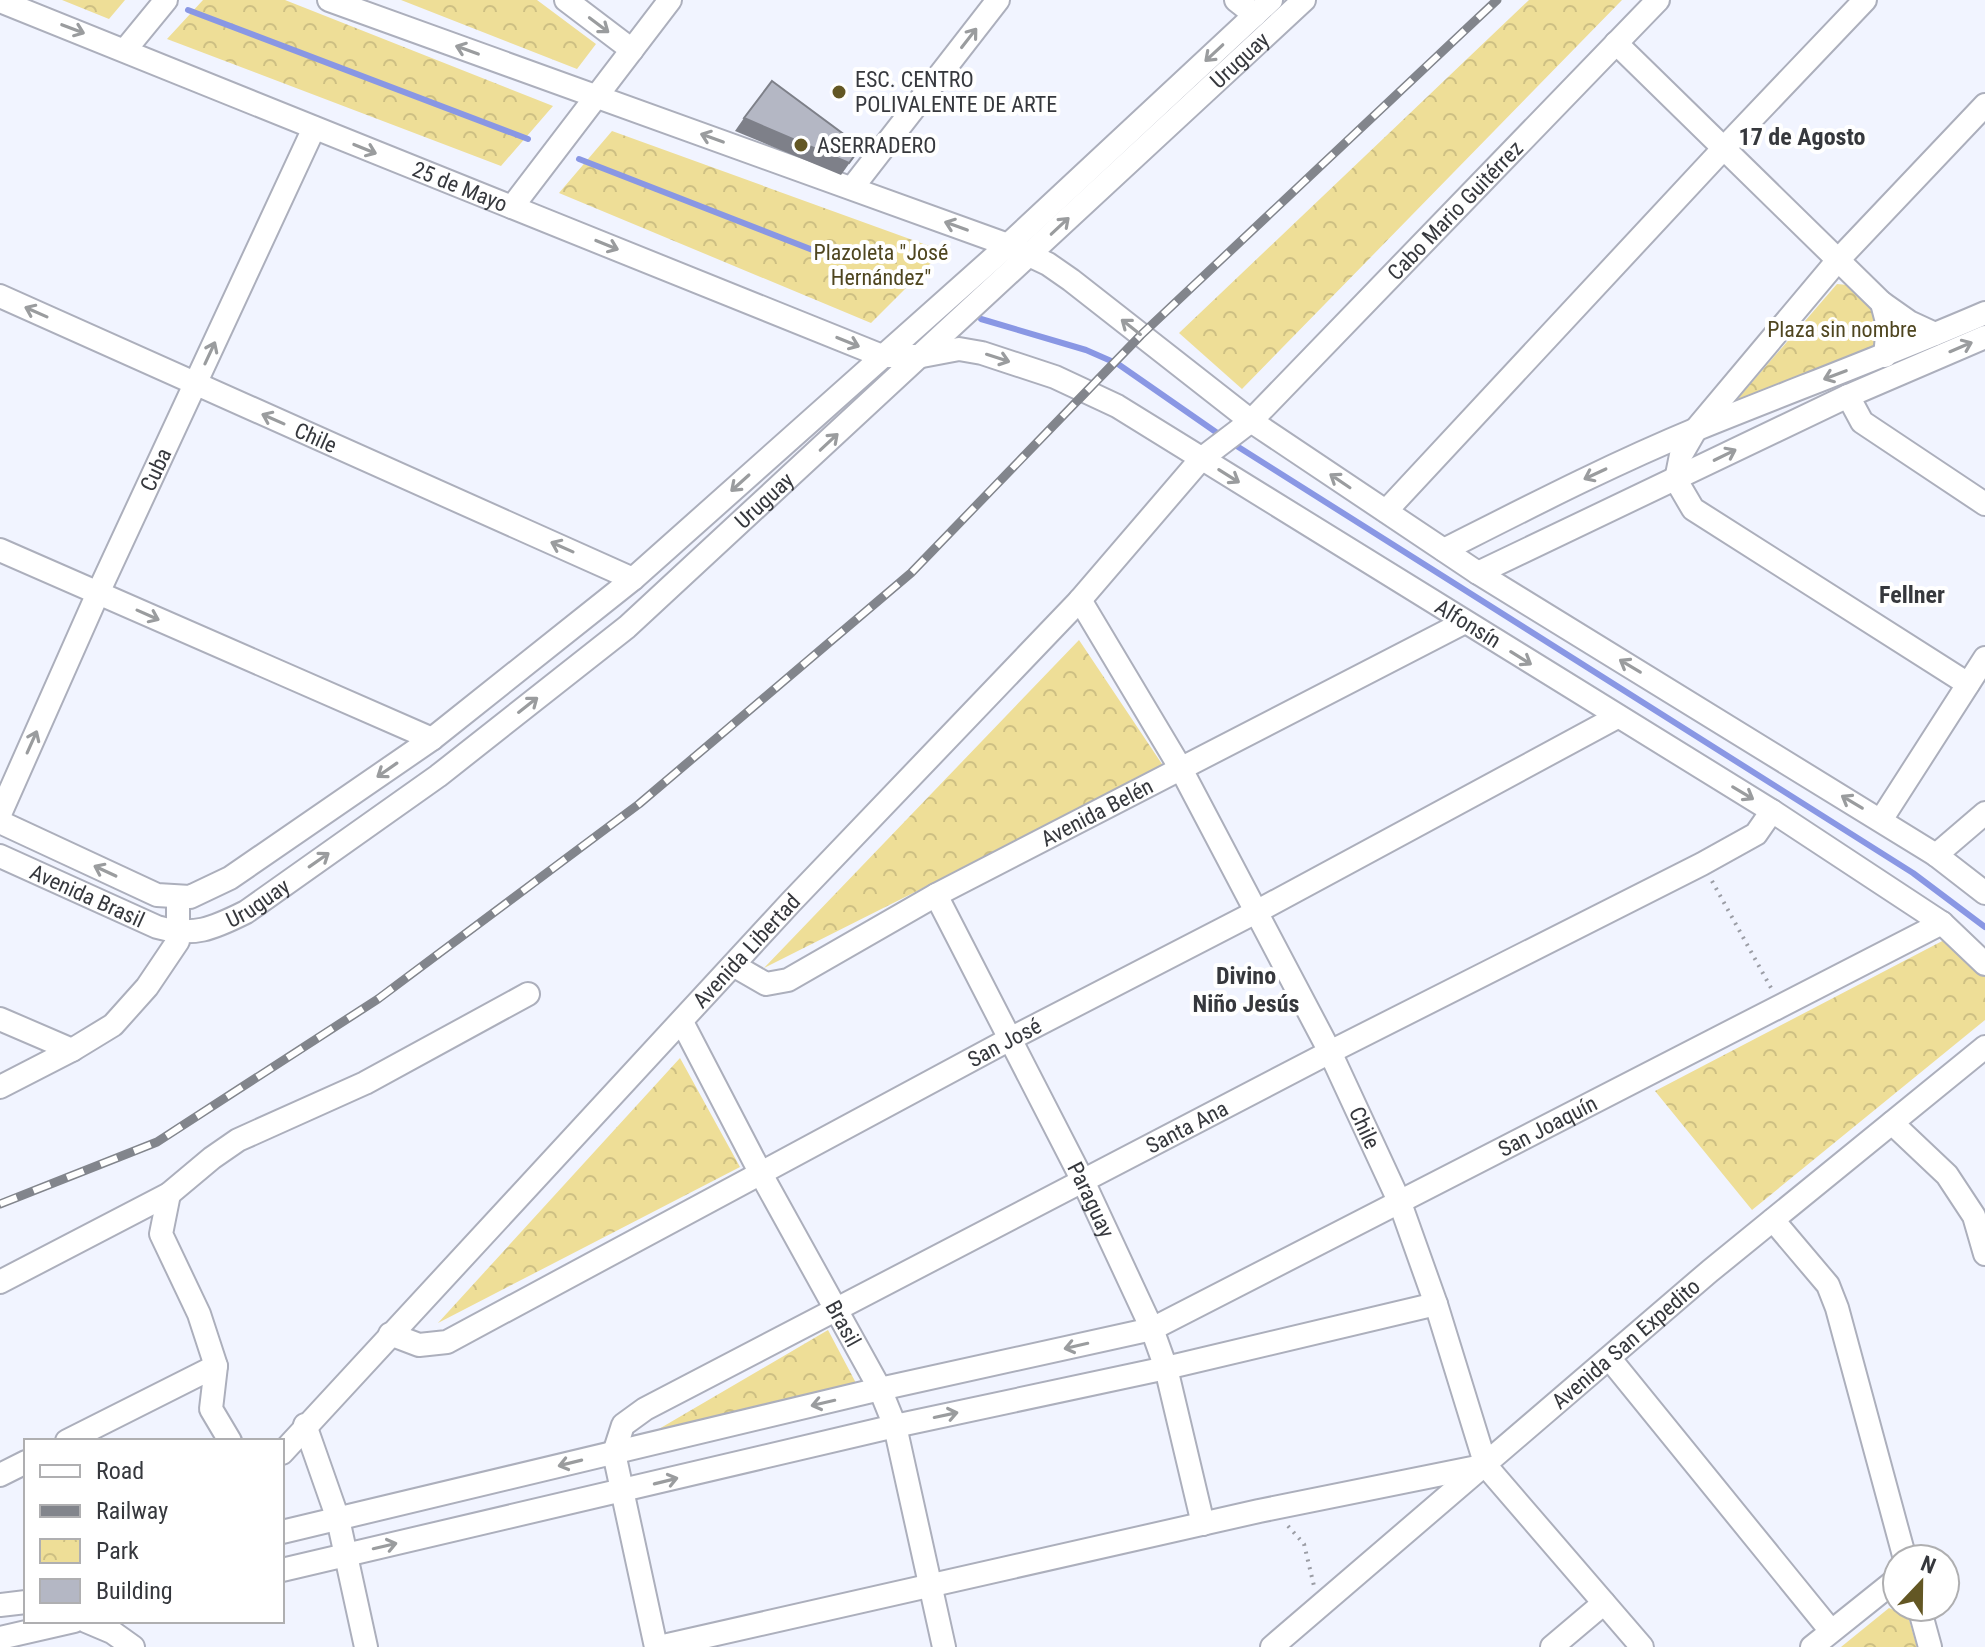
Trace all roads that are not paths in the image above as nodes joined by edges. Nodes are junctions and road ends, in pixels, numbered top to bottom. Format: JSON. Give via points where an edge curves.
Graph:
{"nodes":[{"id":1,"x":329,"y":0,"type":"edge"},
{"id":2,"x":566,"y":0,"type":"edge"},
{"id":3,"x":670,"y":0,"type":"edge"},
{"id":4,"x":998,"y":0,"type":"edge"},
{"id":5,"x":1236,"y":0,"type":"edge"},
{"id":6,"x":1304,"y":0,"type":"edge"},
{"id":7,"x":1658,"y":0,"type":"edge"},
{"id":8,"x":1865,"y":0,"type":"edge"},
{"id":9,"x":0,"y":1,"type":"edge"},
{"id":10,"x":161,"y":6,"type":"edge"},
{"id":11,"x":1263,"y":8,"type":"edge"},
{"id":12,"x":1616,"y":43,"type":"junction"},
{"id":13,"x":125,"y":50,"type":"junction"},
{"id":14,"x":632,"y":50,"type":"junction"},
{"id":15,"x":597,"y":96,"type":"junction"},
{"id":16,"x":1985,"y":105,"type":"edge"},
{"id":17,"x":314,"y":128,"type":"junction"},
{"id":18,"x":1723,"y":149,"type":"junction"},
{"id":19,"x":852,"y":188,"type":"junction"},
{"id":20,"x":512,"y":207,"type":"junction"},
{"id":21,"x":1008,"y":245,"type":"junction"},
{"id":22,"x":1029,"y":255,"type":"junction"},
{"id":23,"x":1838,"y":260,"type":"junction"},
{"id":24,"x":0,"y":296,"type":"edge"},
{"id":25,"x":1882,"y":303,"type":"junction"},
{"id":26,"x":1985,"y":313,"type":"edge"},
{"id":27,"x":1935,"y":334,"type":"junction"},
{"id":28,"x":1985,"y":337,"type":"edge"},
{"id":29,"x":882,"y":356,"type":"junction"},
{"id":30,"x":922,"y":356,"type":"junction"},
{"id":31,"x":1885,"y":356,"type":"junction"},
{"id":32,"x":195,"y":384,"type":"junction"},
{"id":33,"x":1848,"y":396,"type":"junction"},
{"id":34,"x":1244,"y":427,"type":"junction"},
{"id":35,"x":1696,"y":429,"type":"junction"},
{"id":36,"x":1206,"y":455,"type":"junction"},
{"id":37,"x":1676,"y":480,"type":"junction"},
{"id":38,"x":1985,"y":504,"type":"edge"},
{"id":39,"x":1386,"y":511,"type":"junction"},
{"id":40,"x":0,"y":550,"type":"edge"},
{"id":41,"x":1444,"y":550,"type":"junction"},
{"id":42,"x":1478,"y":573,"type":"junction"},
{"id":43,"x":633,"y":579,"type":"junction"},
{"id":44,"x":98,"y":593,"type":"junction"},
{"id":45,"x":1080,"y":600,"type":"junction"},
{"id":46,"x":1463,"y":623,"type":"junction"},
{"id":47,"x":1985,"y":658,"type":"edge"},
{"id":48,"x":1968,"y":684,"type":"junction"},
{"id":49,"x":1617,"y":717,"type":"junction"},
{"id":50,"x":432,"y":739,"type":"junction"},
{"id":51,"x":1181,"y":769,"type":"junction"},
{"id":52,"x":1772,"y":811,"type":"junction"},
{"id":53,"x":1985,"y":813,"type":"edge"},
{"id":54,"x":0,"y":814,"type":"edge"},
{"id":55,"x":1881,"y":820,"type":"junction"},
{"id":56,"x":0,"y":822,"type":"edge"},
{"id":57,"x":1936,"y":855,"type":"junction"},
{"id":58,"x":0,"y":856,"type":"edge"},
{"id":59,"x":1985,"y":893,"type":"edge"},
{"id":60,"x":936,"y":895,"type":"junction"},
{"id":61,"x":178,"y":898,"type":"junction"},
{"id":62,"x":1256,"y":912,"type":"junction"},
{"id":63,"x":1942,"y":923,"type":"junction"},
{"id":64,"x":178,"y":933,"type":"junction"},
{"id":65,"x":1985,"y":964,"type":"edge"},
{"id":66,"x":733,"y":965,"type":"junction"},
{"id":67,"x":528,"y":994,"type":"dead end"},
{"id":68,"x":0,"y":1019,"type":"edge"},
{"id":69,"x":682,"y":1022,"type":"junction"},
{"id":70,"x":1010,"y":1039,"type":"junction"},
{"id":71,"x":1985,"y":1047,"type":"edge"},
{"id":72,"x":72,"y":1050,"type":"junction"},
{"id":73,"x":1330,"y":1052,"type":"junction"},
{"id":74,"x":0,"y":1087,"type":"edge"},
{"id":75,"x":1892,"y":1123,"type":"junction"},
{"id":76,"x":761,"y":1174,"type":"junction"},
{"id":77,"x":1083,"y":1181,"type":"junction"},
{"id":78,"x":169,"y":1194,"type":"junction"},
{"id":79,"x":1400,"y":1203,"type":"junction"},
{"id":80,"x":1773,"y":1220,"type":"junction"},
{"id":81,"x":1985,"y":1254,"type":"edge"},
{"id":82,"x":0,"y":1282,"type":"edge"},
{"id":83,"x":1436,"y":1304,"type":"junction"},
{"id":84,"x":834,"y":1310,"type":"junction"},
{"id":85,"x":1152,"y":1329,"type":"junction"},
{"id":86,"x":390,"y":1334,"type":"junction"},
{"id":87,"x":1610,"y":1359,"type":"junction"},
{"id":88,"x":216,"y":1366,"type":"junction"},
{"id":89,"x":1166,"y":1368,"type":"junction"},
{"id":90,"x":880,"y":1389,"type":"junction"},
{"id":91,"x":305,"y":1425,"type":"junction"},
{"id":92,"x":895,"y":1426,"type":"junction"},
{"id":93,"x":71,"y":1439,"type":"edge"},
{"id":94,"x":229,"y":1439,"type":"edge"},
{"id":95,"x":284,"y":1451,"type":"edge"},
{"id":96,"x":614,"y":1453,"type":"junction"},
{"id":97,"x":24,"y":1463,"type":"edge"},
{"id":98,"x":1486,"y":1466,"type":"junction"},
{"id":99,"x":0,"y":1475,"type":"edge"},
{"id":100,"x":622,"y":1492,"type":"junction"},
{"id":101,"x":338,"y":1519,"type":"junction"},
{"id":102,"x":1203,"y":1524,"type":"junction"},
{"id":103,"x":284,"y":1532,"type":"edge"},
{"id":104,"x":1901,"y":1543,"type":"edge"},
{"id":105,"x":346,"y":1555,"type":"junction"},
{"id":106,"x":284,"y":1570,"type":"edge"},
{"id":107,"x":929,"y":1586,"type":"junction"},
{"id":108,"x":1881,"y":1592,"type":"edge"},
{"id":109,"x":24,"y":1603,"type":"edge"},
{"id":110,"x":1604,"y":1603,"type":"junction"},
{"id":111,"x":0,"y":1605,"type":"edge"},
{"id":112,"x":65,"y":1623,"type":"edge"},
{"id":113,"x":90,"y":1623,"type":"edge"},
{"id":114,"x":1923,"y":1623,"type":"edge"},
{"id":115,"x":1831,"y":1631,"type":"junction"},
{"id":116,"x":111,"y":1633,"type":"edge"},
{"id":117,"x":0,"y":1638,"type":"edge"},
{"id":118,"x":133,"y":1647,"type":"edge"},
{"id":119,"x":366,"y":1647,"type":"edge"},
{"id":120,"x":658,"y":1647,"type":"edge"},
{"id":121,"x":944,"y":1647,"type":"edge"},
{"id":122,"x":1272,"y":1647,"type":"edge"},
{"id":123,"x":1552,"y":1647,"type":"edge"},
{"id":124,"x":1642,"y":1647,"type":"edge"},
{"id":125,"x":1812,"y":1647,"type":"edge"},
{"id":126,"x":1930,"y":1647,"type":"edge"}],
"edges":[{"from":15,"to":1,"type":"street","one_way":true},
{"from":2,"to":14,"type":"street","one_way":true},
{"from":3,"to":14,"type":"street"},
{"from":19,"to":4,"type":"street","one_way":true},
{"from":5,"to":11,"type":"street"},
{"from":22,"to":6,"type":"street","name":"Uruguay","one_way":true},
{"from":7,"to":12,"type":"street","name":"Cabo Mario Guitérrez"},
{"from":8,"to":18,"type":"street"},
{"from":9,"to":13,"type":"street","name":"25 de Mayo","one_way":true},
{"from":10,"to":13,"type":"street"},
{"from":11,"to":21,"type":"street","name":"Uruguay","one_way":true},
{"from":12,"to":18,"type":"street"},
{"from":12,"to":34,"type":"street","name":"Cabo Mario Guitérrez"},
{"from":13,"to":17,"type":"street","name":"25 de Mayo"},
{"from":14,"to":15,"type":"street"},
{"from":19,"to":15,"type":"street","one_way":true},
{"from":15,"to":20,"type":"street"},
{"from":16,"to":23,"type":"street"},
{"from":17,"to":20,"type":"street","name":"25 de Mayo","one_way":true},
{"from":32,"to":17,"type":"street","name":"Cuba","one_way":true},
{"from":18,"to":23,"type":"street"},
{"from":18,"to":39,"type":"street"},
{"from":21,"to":19,"type":"street","one_way":true},
{"from":20,"to":29,"type":"street","name":"25 de Mayo","one_way":true},
{"from":21,"to":22,"type":"street"},
{"from":21,"to":29,"type":"street","name":"Uruguay"},
{"from":22,"to":30,"type":"street","name":"Uruguay"},
{"from":34,"to":22,"type":"street","one_way":true,"via":[[1071,280]]},
{"from":23,"to":25,"type":"street"},
{"from":23,"to":35,"type":"street"},
{"from":32,"to":24,"type":"street","name":"Chile","one_way":true},
{"from":25,"to":27,"type":"street"},
{"from":25,"to":31,"type":"street","via":[[1888,326]]},
{"from":26,"to":27,"type":"street"},
{"from":27,"to":31,"type":"street"},
{"from":33,"to":28,"type":"street","one_way":true},
{"from":29,"to":30,"type":"street","name":"25 de Mayo"},
{"from":29,"to":43,"type":"street","name":"Uruguay","one_way":true},
{"from":30,"to":36,"type":"street","name":"Alfonsín","one_way":true,"via":[[959,349],[1055,377]]},
{"from":64,"to":30,"type":"street","name":"Uruguay","one_way":true,"via":[[211,929],[246,912],[438,776],[627,627]]},
{"from":31,"to":35,"type":"street","one_way":true},
{"from":43,"to":32,"type":"street","name":"Chile","one_way":true},
{"from":32,"to":44,"type":"street","name":"Cuba"},
{"from":37,"to":33,"type":"street","one_way":true},
{"from":33,"to":38,"type":"street","via":[[1862,422]]},
{"from":34,"to":36,"type":"street","name":"Cabo Mario Guitérrez"},
{"from":39,"to":34,"type":"street","one_way":true},
{"from":35,"to":37,"type":"street","via":[[1681,455]]},
{"from":35,"to":41,"type":"street","one_way":true},
{"from":36,"to":45,"type":"street","name":"Avenida Libertad"},
{"from":36,"to":46,"type":"street","name":"Alfonsín","one_way":true},
{"from":37,"to":42,"type":"street"},
{"from":37,"to":48,"type":"street","via":[[1693,509]]},
{"from":39,"to":41,"type":"street"},
{"from":40,"to":44,"type":"street"},
{"from":41,"to":42,"type":"street"},
{"from":55,"to":42,"type":"street","one_way":true},
{"from":43,"to":50,"type":"street","name":"Uruguay"},
{"from":44,"to":50,"type":"street","one_way":true},
{"from":54,"to":44,"type":"street","name":"Cuba","one_way":true},
{"from":45,"to":51,"type":"street","name":"Chile"},
{"from":45,"to":66,"type":"street","name":"Avenida Libertad"},
{"from":46,"to":49,"type":"street","name":"Alfonsín","one_way":true},
{"from":46,"to":51,"type":"street","name":"Avenida Belén"},
{"from":47,"to":48,"type":"street"},
{"from":48,"to":55,"type":"street"},
{"from":49,"to":52,"type":"street","name":"Alfonsín","one_way":true},
{"from":49,"to":62,"type":"street","name":"San José"},
{"from":50,"to":61,"type":"street","name":"Uruguay","one_way":true,"via":[[230,878]]},
{"from":51,"to":60,"type":"street","name":"Avenida Belén"},
{"from":51,"to":62,"type":"street","name":"Chile"},
{"from":52,"to":63,"type":"street","name":"Alfonsín"},
{"from":52,"to":73,"type":"street","name":"Santa Ana","via":[[1756,834],[1702,864]]},
{"from":53,"to":57,"type":"street"},
{"from":55,"to":57,"type":"street"},
{"from":61,"to":56,"type":"street","one_way":true,"via":[[157,895]]},
{"from":57,"to":59,"type":"street"},
{"from":58,"to":64,"type":"street","name":"Avenida Brasil"},
{"from":60,"to":66,"type":"street","name":"Avenida Belén","via":[[788,980],[766,984]]},
{"from":60,"to":70,"type":"street","name":"Paraguay"},
{"from":61,"to":64,"type":"street"},
{"from":62,"to":70,"type":"street","name":"San José"},
{"from":62,"to":73,"type":"street","name":"Chile"},
{"from":63,"to":65,"type":"street","name":"Alfonsín"},
{"from":63,"to":79,"type":"street","name":"San Joaquín"},
{"from":64,"to":72,"type":"street","via":[[147,987],[113,1025]]},
{"from":66,"to":69,"type":"street","name":"Avenida Libertad"},
{"from":67,"to":78,"type":"street","via":[[365,1083],[238,1140]]},
{"from":68,"to":72,"type":"street"},
{"from":69,"to":76,"type":"street","name":"Brasil"},
{"from":69,"to":86,"type":"street","name":"Avenida Libertad"},
{"from":70,"to":76,"type":"street","name":"San José"},
{"from":70,"to":77,"type":"street","name":"Paraguay"},
{"from":71,"to":75,"type":"street","name":"Avenida San Expedito"},
{"from":72,"to":74,"type":"street"},
{"from":73,"to":77,"type":"street","name":"Santa Ana"},
{"from":73,"to":79,"type":"street","name":"Chile"},
{"from":75,"to":80,"type":"street","name":"Avenida San Expedito"},
{"from":75,"to":81,"type":"street","via":[[1947,1175],[1974,1216]]},
{"from":76,"to":84,"type":"street","name":"Brasil"},
{"from":76,"to":86,"type":"street","name":"San José","via":[[447,1342],[419,1345]]},
{"from":77,"to":84,"type":"street","name":"Santa Ana"},
{"from":77,"to":85,"type":"street","name":"Paraguay"},
{"from":78,"to":82,"type":"street"},
{"from":78,"to":88,"type":"street","via":[[161,1234],[199,1314]]},
{"from":79,"to":83,"type":"street","name":"Chile"},
{"from":79,"to":85,"type":"street","name":"San Joaquín"},
{"from":80,"to":87,"type":"street","name":"Avenida San Expedito"},
{"from":80,"to":104,"type":"street","via":[[1828,1285]]},
{"from":83,"to":89,"type":"street"},
{"from":83,"to":98,"type":"street","name":"Chile"},
{"from":84,"to":90,"type":"street","name":"Brasil"},
{"from":84,"to":96,"type":"street","name":"Santa Ana","via":[[645,1409],[623,1425]]},
{"from":85,"to":89,"type":"street","name":"Paraguay"},
{"from":85,"to":90,"type":"street","name":"San Joaquín","one_way":true},
{"from":86,"to":91,"type":"street","name":"Avenida Libertad"},
{"from":87,"to":98,"type":"street","name":"Avenida San Expedito"},
{"from":87,"to":115,"type":"street"},
{"from":88,"to":93,"type":"street"},
{"from":88,"to":94,"type":"street","via":[[211,1409]]},
{"from":92,"to":89,"type":"street","one_way":true},
{"from":89,"to":102,"type":"street","name":"Paraguay"},
{"from":90,"to":92,"type":"street","name":"Brasil"},
{"from":90,"to":96,"type":"street","name":"San Joaquín","one_way":true},
{"from":91,"to":95,"type":"street","name":"Avenida Libertad"},
{"from":91,"to":101,"type":"street"},
{"from":100,"to":92,"type":"street","one_way":true},
{"from":92,"to":107,"type":"street","name":"Brasil"},
{"from":96,"to":100,"type":"street"},
{"from":96,"to":101,"type":"street","name":"San Joaquín","one_way":true},
{"from":97,"to":99,"type":"street"},
{"from":98,"to":102,"type":"street"},
{"from":98,"to":110,"type":"street","name":"Chile"},
{"from":98,"to":122,"type":"street","name":"Avenida San Expedito"},
{"from":105,"to":100,"type":"street","one_way":true},
{"from":100,"to":120,"type":"street"},
{"from":101,"to":103,"type":"street","name":"San Joaquín"},
{"from":101,"to":105,"type":"street"},
{"from":102,"to":107,"type":"street"},
{"from":105,"to":106,"type":"street"},
{"from":105,"to":119,"type":"street"},
{"from":107,"to":120,"type":"street"},
{"from":107,"to":121,"type":"street","name":"Brasil"},
{"from":108,"to":115,"type":"street"},
{"from":109,"to":111,"type":"street"},
{"from":110,"to":123,"type":"street"},
{"from":110,"to":124,"type":"street","name":"Chile"},
{"from":112,"to":117,"type":"street"},
{"from":113,"to":116,"type":"street"},
{"from":114,"to":126,"type":"street"},
{"from":115,"to":125,"type":"street"},
{"from":116,"to":118,"type":"street"}]}
